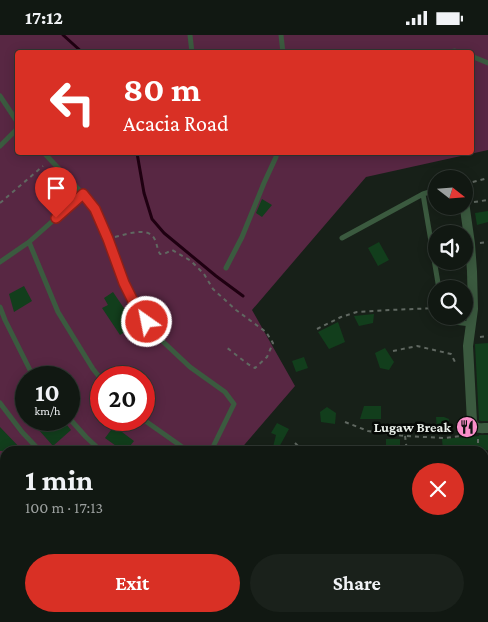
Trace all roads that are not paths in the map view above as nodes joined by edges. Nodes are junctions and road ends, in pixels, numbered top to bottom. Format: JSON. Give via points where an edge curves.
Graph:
{"nodes":[{"id":1,"x":190,"y":35,"type":"edge"},
{"id":2,"x":282,"y":35,"type":"edge"},
{"id":3,"x":192,"y":50,"type":"edge"},
{"id":4,"x":283,"y":50,"type":"edge"},
{"id":5,"x":474,"y":57,"type":"edge"},
{"id":6,"x":488,"y":63,"type":"edge"},
{"id":7,"x":0,"y":96,"type":"edge"},
{"id":8,"x":15,"y":118,"type":"edge"},
{"id":9,"x":15,"y":130,"type":"edge"},
{"id":10,"x":0,"y":146,"type":"edge"},
{"id":11,"x":46,"y":155,"type":"edge"},
{"id":12,"x":276,"y":155,"type":"edge"},
{"id":13,"x":428,"y":192,"type":"edge"},
{"id":14,"x":83,"y":194,"type":"junction"},
{"id":15,"x":423,"y":194,"type":"junction"},
{"id":16,"x":466,"y":215,"type":"edge"},
{"id":17,"x":342,"y":238,"type":"dead end"},
{"id":18,"x":29,"y":242,"type":"junction"},
{"id":19,"x":0,"y":262,"type":"edge"},
{"id":20,"x":226,"y":267,"type":"dead end"},
{"id":21,"x":437,"y":280,"type":"edge"},
{"id":22,"x":472,"y":280,"type":"edge"},
{"id":23,"x":0,"y":307,"type":"edge"},
{"id":24,"x":471,"y":325,"type":"edge"},
{"id":25,"x":28,"y":366,"type":"edge"},
{"id":26,"x":91,"y":366,"type":"edge"},
{"id":27,"x":0,"y":403,"type":"edge"},
{"id":28,"x":155,"y":428,"type":"edge"},
{"id":29,"x":488,"y":428,"type":"edge"},
{"id":30,"x":80,"y":430,"type":"edge"},
{"id":31,"x":36,"y":446,"type":"edge"},
{"id":32,"x":96,"y":446,"type":"edge"},
{"id":33,"x":181,"y":446,"type":"edge"},
{"id":34,"x":213,"y":446,"type":"edge"}],
"edges":[{"from":1,"to":3,"type":"lane"},
{"from":2,"to":4,"type":"lane"},
{"from":5,"to":6,"type":"lane"},
{"from":7,"to":8,"type":"lane"},
{"from":9,"to":10,"type":"lane"},
{"from":11,"to":14,"type":"lane"},
{"from":12,"to":20,"type":"lane"},
{"from":13,"to":15,"type":"lane"},
{"from":14,"to":18,"type":"lane"},
{"from":14,"to":34,"type":"lane","via":[[95,209],[136,307],[157,336],[190,367],[225,392],[234,404]]},
{"from":15,"to":17,"type":"lane"},
{"from":15,"to":21,"type":"lane"},
{"from":16,"to":22,"type":"street"},
{"from":18,"to":19,"type":"lane"},
{"from":18,"to":26,"type":"lane","via":[[58,312]]},
{"from":23,"to":25,"type":"lane"},
{"from":24,"to":29,"type":"street","via":[[468,346],[472,422],[476,428]]},
{"from":27,"to":31,"type":"lane"},
{"from":28,"to":33,"type":"lane"},
{"from":30,"to":32,"type":"lane"}]}
